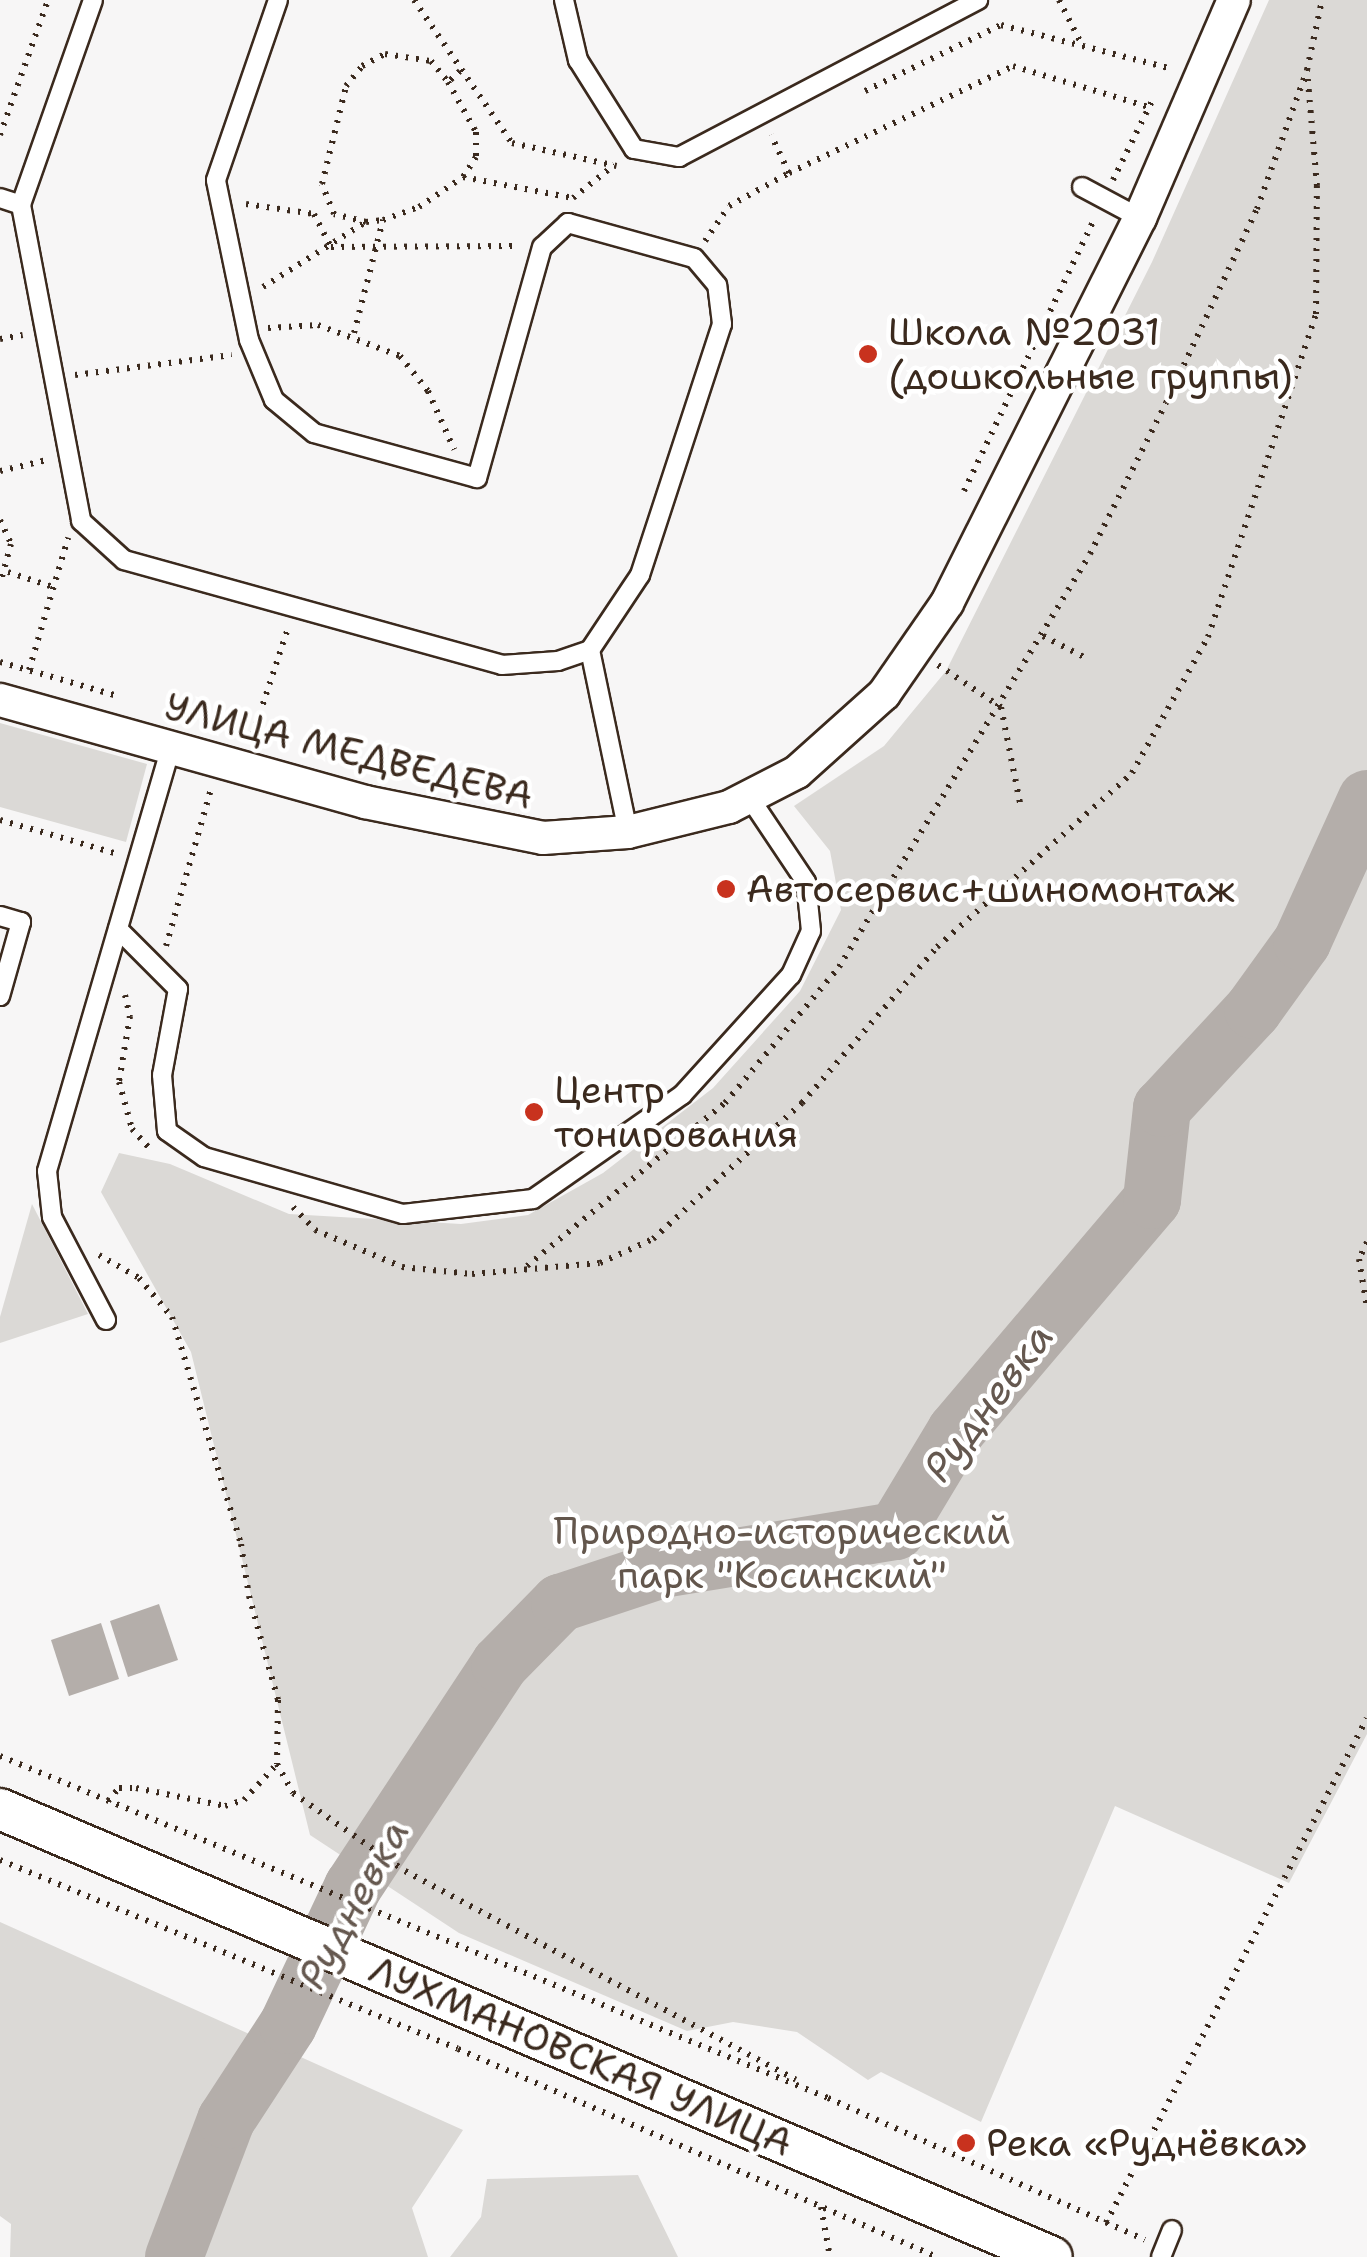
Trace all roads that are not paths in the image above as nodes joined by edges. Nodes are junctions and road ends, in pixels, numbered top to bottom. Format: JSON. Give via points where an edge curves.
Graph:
{"nodes":[{"id":1,"x":94,"y":0,"type":"edge"},
{"id":2,"x":278,"y":0,"type":"edge"},
{"id":3,"x":978,"y":0,"type":"edge"},
{"id":4,"x":566,"y":1,"type":"edge"},
{"id":5,"x":1226,"y":2,"type":"edge"},
{"id":6,"x":1082,"y":187,"type":"dead end"},
{"id":7,"x":0,"y":198,"type":"edge"},
{"id":8,"x":21,"y":205,"type":"junction"},
{"id":9,"x":1140,"y":218,"type":"junction"},
{"id":10,"x":590,"y":650,"type":"junction"},
{"id":11,"x":0,"y":700,"type":"edge"},
{"id":12,"x":169,"y":756,"type":"junction"},
{"id":13,"x":749,"y":797,"type":"junction"},
{"id":14,"x":628,"y":832,"type":"junction"},
{"id":15,"x":0,"y":916,"type":"edge"},
{"id":16,"x":118,"y":929,"type":"junction"},
{"id":17,"x":0,"y":996,"type":"edge"},
{"id":18,"x":106,"y":1320,"type":"dead end"},
{"id":19,"x":0,"y":1809,"type":"edge"},
{"id":20,"x":1172,"y":2230,"type":"dead end"},
{"id":21,"x":1163,"y":2253,"type":"edge"},
{"id":22,"x":1052,"y":2257,"type":"edge"}],
"edges":[{"from":1,"to":8,"type":"lane"},
{"from":2,"to":10,"type":"lane","via":[[216,180],[254,352],[274,400],[314,433],[477,478],[542,247],[568,224],[694,258],[717,285],[722,324],[640,576]]},
{"from":3,"to":4,"type":"lane","via":[[679,157],[634,149],[578,60]]},
{"from":5,"to":9,"type":"street","name":"УЛИЦА МЕДВЕДЕВА"},
{"from":6,"to":9,"type":"lane"},
{"from":7,"to":8,"type":"lane"},
{"from":8,"to":10,"type":"lane","via":[[81,521],[124,560],[502,665],[558,661]]},
{"from":9,"to":13,"type":"street","name":"УЛИЦА МЕДВЕДЕВА","via":[[932,662],[798,772]]},
{"from":10,"to":14,"type":"lane"},
{"from":11,"to":12,"type":"street","name":"УЛИЦА МЕДВЕДЕВА"},
{"from":12,"to":14,"type":"street","name":"УЛИЦА МЕДВЕДЕВА","via":[[458,824],[543,838]]},
{"from":12,"to":16,"type":"lane"},
{"from":13,"to":14,"type":"street","name":"УЛИЦА МЕДВЕДЕВА"},
{"from":13,"to":16,"type":"lane","via":[[806,882],[810,931],[790,975],[682,1095],[533,1199],[402,1214],[204,1158],[167,1131],[162,1075],[178,989]]},
{"from":15,"to":17,"type":"lane","via":[[21,922]]},
{"from":16,"to":18,"type":"lane","via":[[47,1170],[52,1217]]},
{"from":19,"to":22,"type":"street","name":"ЛУХМАНОВСКАЯ УЛИЦА"},
{"from":20,"to":21,"type":"lane"}]}
